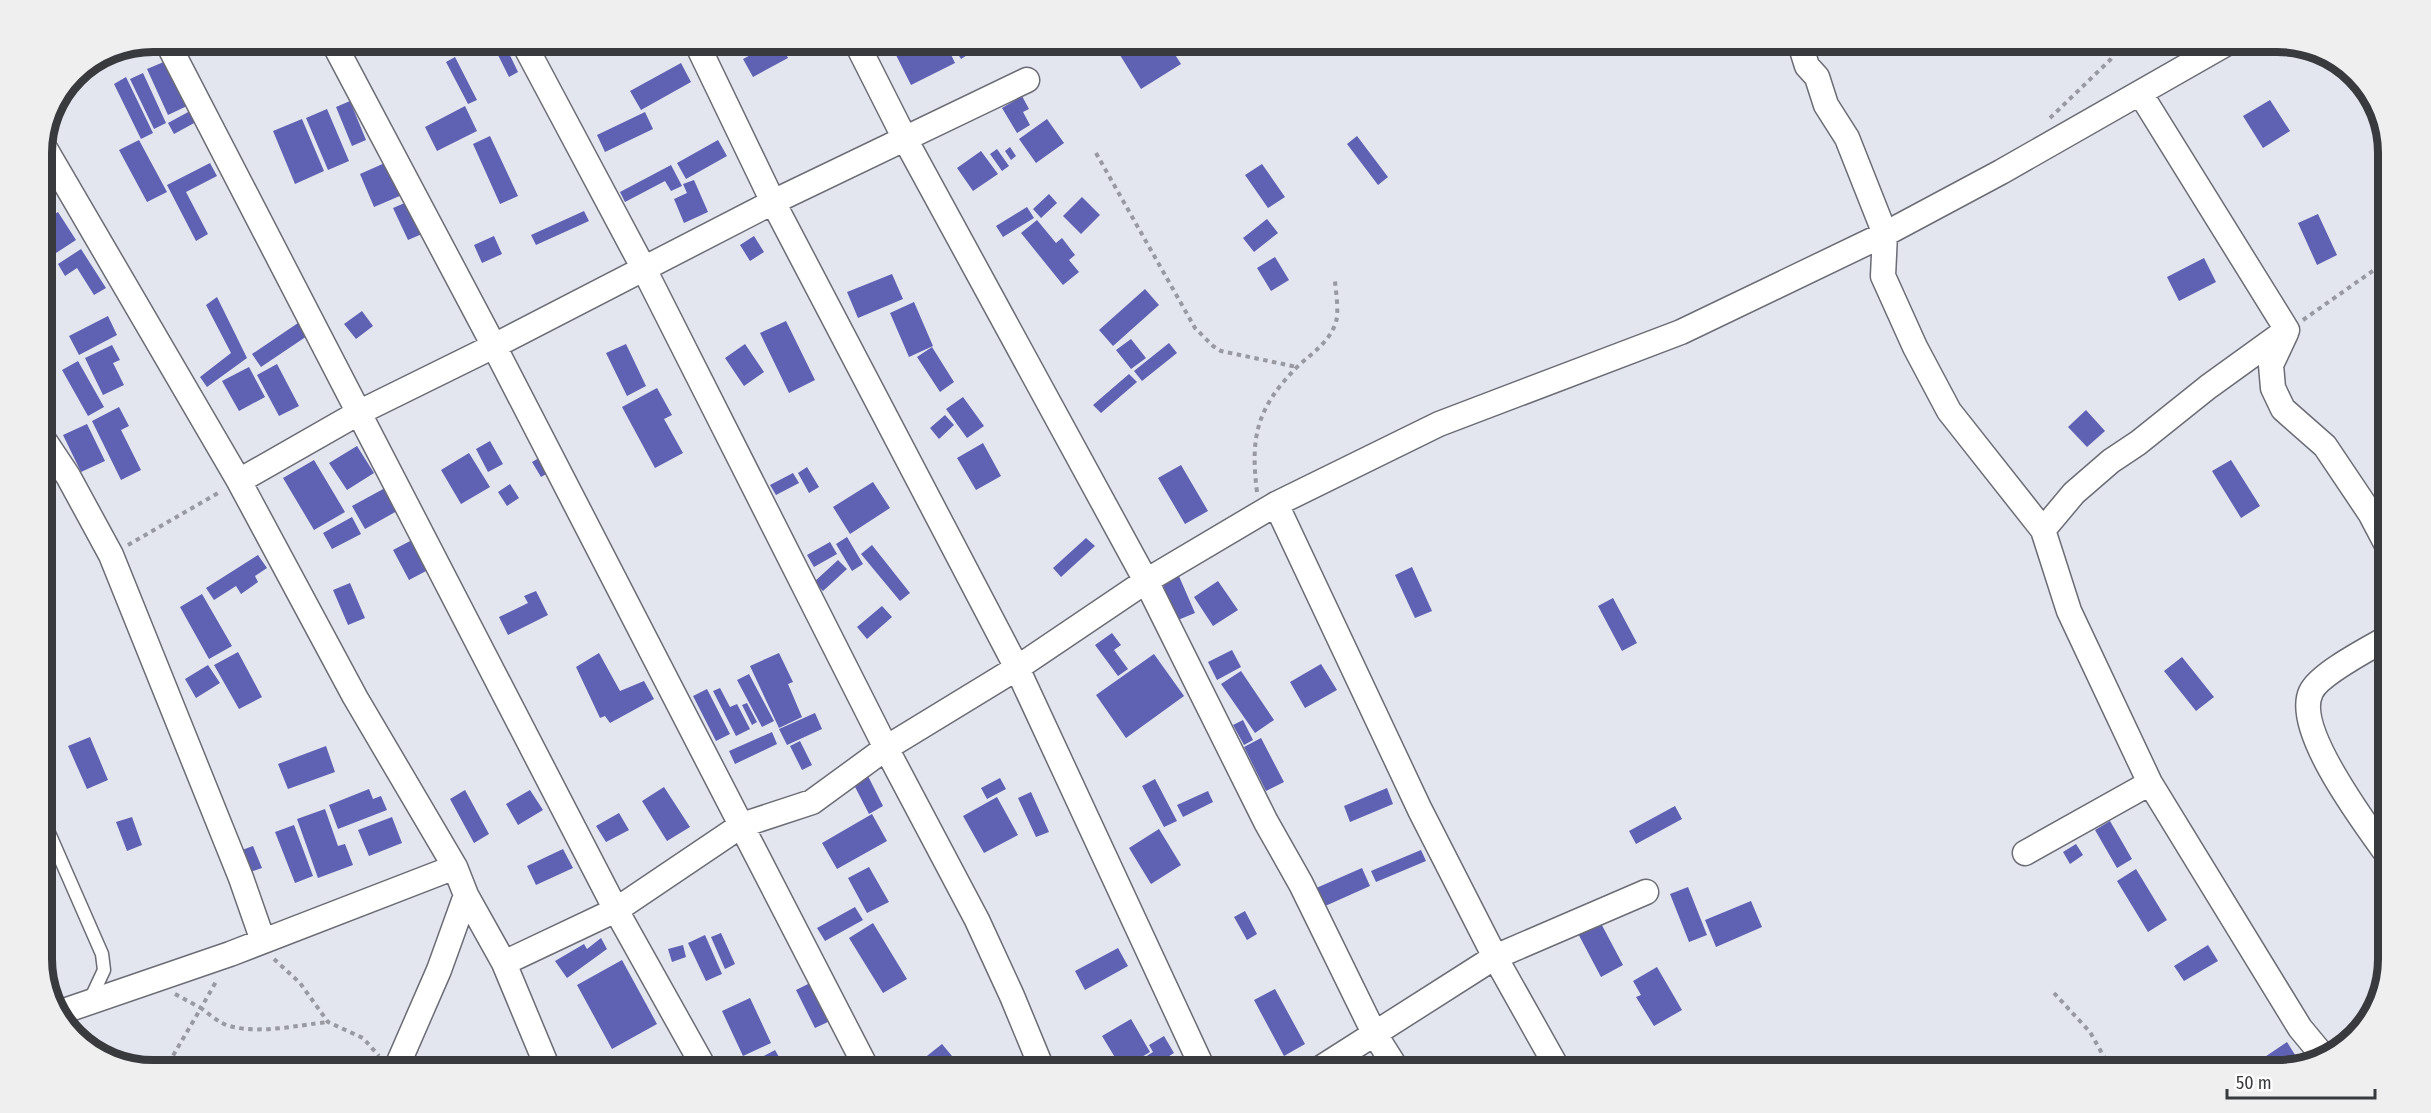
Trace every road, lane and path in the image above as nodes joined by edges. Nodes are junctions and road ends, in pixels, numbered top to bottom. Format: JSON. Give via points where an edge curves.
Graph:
{"nodes":[{"id":1,"x":172,"y":52,"type":"edge"},
{"id":2,"x":338,"y":52,"type":"edge"},
{"id":3,"x":528,"y":52,"type":"edge"},
{"id":4,"x":701,"y":52,"type":"edge"},
{"id":5,"x":861,"y":52,"type":"edge"},
{"id":6,"x":1803,"y":52,"type":"edge"},
{"id":7,"x":2117,"y":52,"type":"edge"},
{"id":8,"x":2212,"y":52,"type":"edge"},
{"id":9,"x":1027,"y":80,"type":"dead end"},
{"id":10,"x":2140,"y":93,"type":"junction"},
{"id":11,"x":2044,"y":125,"type":"dead end"},
{"id":12,"x":906,"y":139,"type":"junction"},
{"id":13,"x":1096,"y":153,"type":"dead end"},
{"id":14,"x":53,"y":162,"type":"edge"},
{"id":15,"x":773,"y":201,"type":"junction"},
{"id":16,"x":1885,"y":234,"type":"junction"},
{"id":17,"x":2378,"y":266,"type":"edge"},
{"id":18,"x":644,"y":269,"type":"junction"},
{"id":19,"x":1335,"y":281,"type":"dead end"},
{"id":20,"x":2287,"y":330,"type":"junction"},
{"id":21,"x":494,"y":346,"type":"junction"},
{"id":22,"x":1297,"y":367,"type":"junction"},
{"id":23,"x":360,"y":412,"type":"junction"},
{"id":24,"x":53,"y":454,"type":"edge"},
{"id":25,"x":239,"y":481,"type":"junction"},
{"id":26,"x":1269,"y":509,"type":"junction"},
{"id":27,"x":2378,"y":528,"type":"edge"},
{"id":28,"x":2043,"y":530,"type":"junction"},
{"id":29,"x":111,"y":555,"type":"junction"},
{"id":30,"x":1146,"y":581,"type":"junction"},
{"id":31,"x":2378,"y":644,"type":"edge"},
{"id":32,"x":1017,"y":668,"type":"junction"},
{"id":33,"x":886,"y":748,"type":"junction"},
{"id":34,"x":2150,"y":783,"type":"junction"},
{"id":35,"x":742,"y":825,"type":"junction"},
{"id":36,"x":53,"y":842,"type":"edge"},
{"id":37,"x":2378,"y":842,"type":"edge"},
{"id":38,"x":2025,"y":853,"type":"dead end"},
{"id":39,"x":455,"y":867,"type":"junction"},
{"id":40,"x":1646,"y":892,"type":"dead end"},
{"id":41,"x":466,"y":895,"type":"junction"},
{"id":42,"x":616,"y":909,"type":"junction"},
{"id":43,"x":263,"y":941,"type":"junction"},
{"id":44,"x":1496,"y":957,"type":"junction"},
{"id":45,"x":504,"y":963,"type":"junction"},
{"id":46,"x":2054,"y":993,"type":"dead end"},
{"id":47,"x":90,"y":1000,"type":"junction"},
{"id":48,"x":66,"y":1010,"type":"edge"},
{"id":49,"x":328,"y":1022,"type":"junction"},
{"id":50,"x":1374,"y":1033,"type":"junction"},
{"id":51,"x":2319,"y":1051,"type":"edge"},
{"id":52,"x":170,"y":1060,"type":"edge"},
{"id":53,"x":383,"y":1060,"type":"edge"},
{"id":54,"x":394,"y":1060,"type":"edge"},
{"id":55,"x":544,"y":1060,"type":"edge"},
{"id":56,"x":700,"y":1060,"type":"edge"},
{"id":57,"x":862,"y":1060,"type":"edge"},
{"id":58,"x":1038,"y":1060,"type":"edge"},
{"id":59,"x":1199,"y":1060,"type":"edge"},
{"id":60,"x":1333,"y":1060,"type":"edge"},
{"id":61,"x":1391,"y":1060,"type":"edge"},
{"id":62,"x":1553,"y":1060,"type":"edge"},
{"id":63,"x":2106,"y":1060,"type":"edge"}],
"edges":[{"from":1,"to":23,"type":"street"},
{"from":2,"to":21,"type":"street"},
{"from":3,"to":18,"type":"street"},
{"from":4,"to":15,"type":"street"},
{"from":5,"to":12,"type":"street"},
{"from":6,"to":16,"type":"street","via":[[1807,66],[1817,77],[1826,105],[1847,138]]},
{"from":7,"to":11,"type":"path"},
{"from":8,"to":10,"type":"street"},
{"from":9,"to":12,"type":"street"},
{"from":10,"to":16,"type":"street"},
{"from":10,"to":20,"type":"street"},
{"from":12,"to":15,"type":"street"},
{"from":12,"to":30,"type":"street"},
{"from":13,"to":22,"type":"path","via":[[1195,328],[1221,351]]},
{"from":14,"to":25,"type":"street"},
{"from":15,"to":18,"type":"street"},
{"from":15,"to":32,"type":"street"},
{"from":16,"to":26,"type":"street","via":[[1681,332],[1439,424]]},
{"from":16,"to":28,"type":"street","via":[[1883,276],[1949,411]]},
{"from":17,"to":20,"type":"path"},
{"from":18,"to":21,"type":"street"},
{"from":18,"to":33,"type":"street"},
{"from":19,"to":22,"type":"path","via":[[1337,321],[1322,346]]},
{"from":20,"to":27,"type":"street","via":[[2271,365],[2273,388],[2283,409],[2325,446]]},
{"from":20,"to":28,"type":"street","via":[[2110,461],[2074,493]]},
{"from":21,"to":23,"type":"street"},
{"from":21,"to":35,"type":"street"},
{"from":22,"to":26,"type":"path","via":[[1265,406],[1254,443],[1254,471]]},
{"from":23,"to":25,"type":"street"},
{"from":23,"to":42,"type":"street"},
{"from":24,"to":29,"type":"street"},
{"from":25,"to":29,"type":"path"},
{"from":25,"to":39,"type":"street","via":[[355,697]]},
{"from":26,"to":30,"type":"street"},
{"from":26,"to":44,"type":"street"},
{"from":28,"to":34,"type":"street","via":[[2069,611]]},
{"from":29,"to":43,"type":"street"},
{"from":30,"to":32,"type":"street"},
{"from":30,"to":50,"type":"street"},
{"from":31,"to":37,"type":"street","via":[[2319,680],[2306,706],[2314,740]]},
{"from":32,"to":33,"type":"street"},
{"from":32,"to":59,"type":"street"},
{"from":33,"to":35,"type":"street","via":[[812,802]]},
{"from":33,"to":58,"type":"street","via":[[977,920]]},
{"from":34,"to":38,"type":"street"},
{"from":34,"to":51,"type":"street","via":[[2300,1028]]},
{"from":35,"to":42,"type":"street"},
{"from":35,"to":57,"type":"street"},
{"from":36,"to":47,"type":"lane","via":[[102,954],[104,970]]},
{"from":39,"to":41,"type":"street"},
{"from":39,"to":43,"type":"street"},
{"from":40,"to":44,"type":"street"},
{"from":41,"to":45,"type":"street"},
{"from":41,"to":54,"type":"street","via":[[439,970]]},
{"from":42,"to":45,"type":"street"},
{"from":42,"to":56,"type":"street"},
{"from":43,"to":47,"type":"street"},
{"from":43,"to":49,"type":"path","via":[[270,955],[300,983]]},
{"from":44,"to":50,"type":"street"},
{"from":44,"to":62,"type":"street"},
{"from":45,"to":55,"type":"street"},
{"from":46,"to":63,"type":"path","via":[[2090,1032]]},
{"from":47,"to":48,"type":"street"},
{"from":49,"to":52,"type":"path","via":[[240,1029],[221,1023],[201,1008]]},
{"from":49,"to":53,"type":"path","via":[[363,1038]]},
{"from":50,"to":60,"type":"street"},
{"from":50,"to":61,"type":"street"}]}
